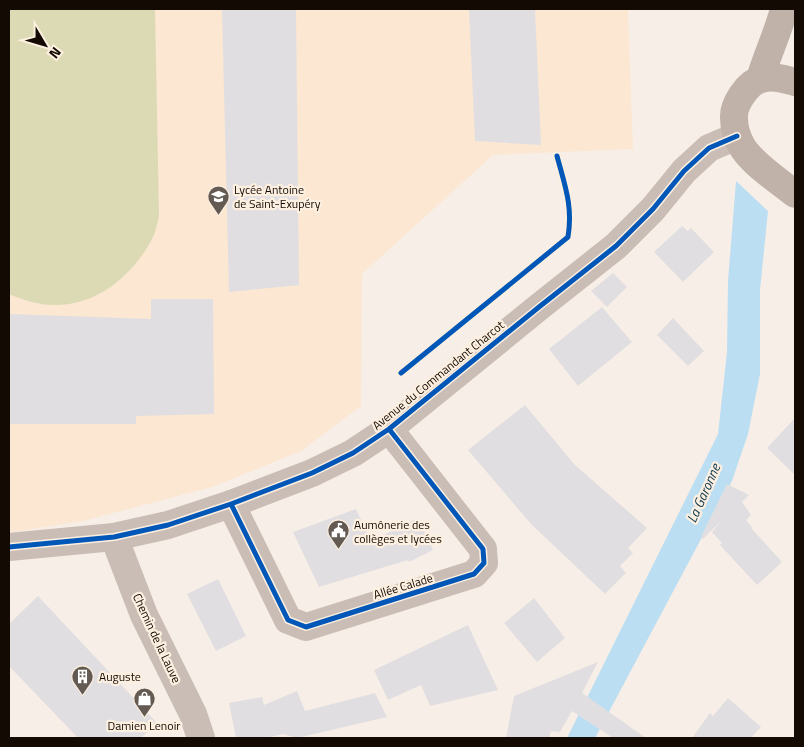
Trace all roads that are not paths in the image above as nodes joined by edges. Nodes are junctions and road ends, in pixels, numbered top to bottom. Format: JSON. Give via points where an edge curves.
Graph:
{"nodes":[{"id":1,"x":784,"y":9,"type":"edge"},
{"id":2,"x":760,"y":79,"type":"junction"},
{"id":3,"x":795,"y":82,"type":"edge"},
{"id":4,"x":737,"y":136,"type":"junction"},
{"id":5,"x":795,"y":194,"type":"edge"},
{"id":6,"x":389,"y":429,"type":"junction"},
{"id":7,"x":232,"y":504,"type":"junction"},
{"id":8,"x":114,"y":537,"type":"junction"},
{"id":9,"x":9,"y":547,"type":"edge"},
{"id":10,"x":201,"y":738,"type":"edge"}],
"edges":[{"from":1,"to":2,"type":"main road"},
{"from":2,"to":3,"type":"main road","via":[[781,78]]},
{"from":2,"to":4,"type":"main road","via":[[748,87],[738,101],[733,118]]},
{"from":4,"to":5,"type":"main road","via":[[752,159]]},
{"from":4,"to":6,"type":"street","name":"Avenue du Commandant Charcot","via":[[710,148],[684,171],[653,209],[616,246]]},
{"from":6,"to":7,"type":"street","name":"Avenue du Commandant Charcot","via":[[312,474]]},
{"from":6,"to":7,"type":"street","name":"Allée Calade","via":[[483,549],[484,563],[474,574],[306,627],[288,620]]},
{"from":7,"to":8,"type":"street","name":"Avenue du Commandant Charcot","via":[[168,525]]},
{"from":8,"to":9,"type":"street","name":"Avenue du Commandant Charcot"},
{"from":8,"to":10,"type":"street","name":"Chemin de la Lauve","via":[[144,615],[193,714]]}]}
